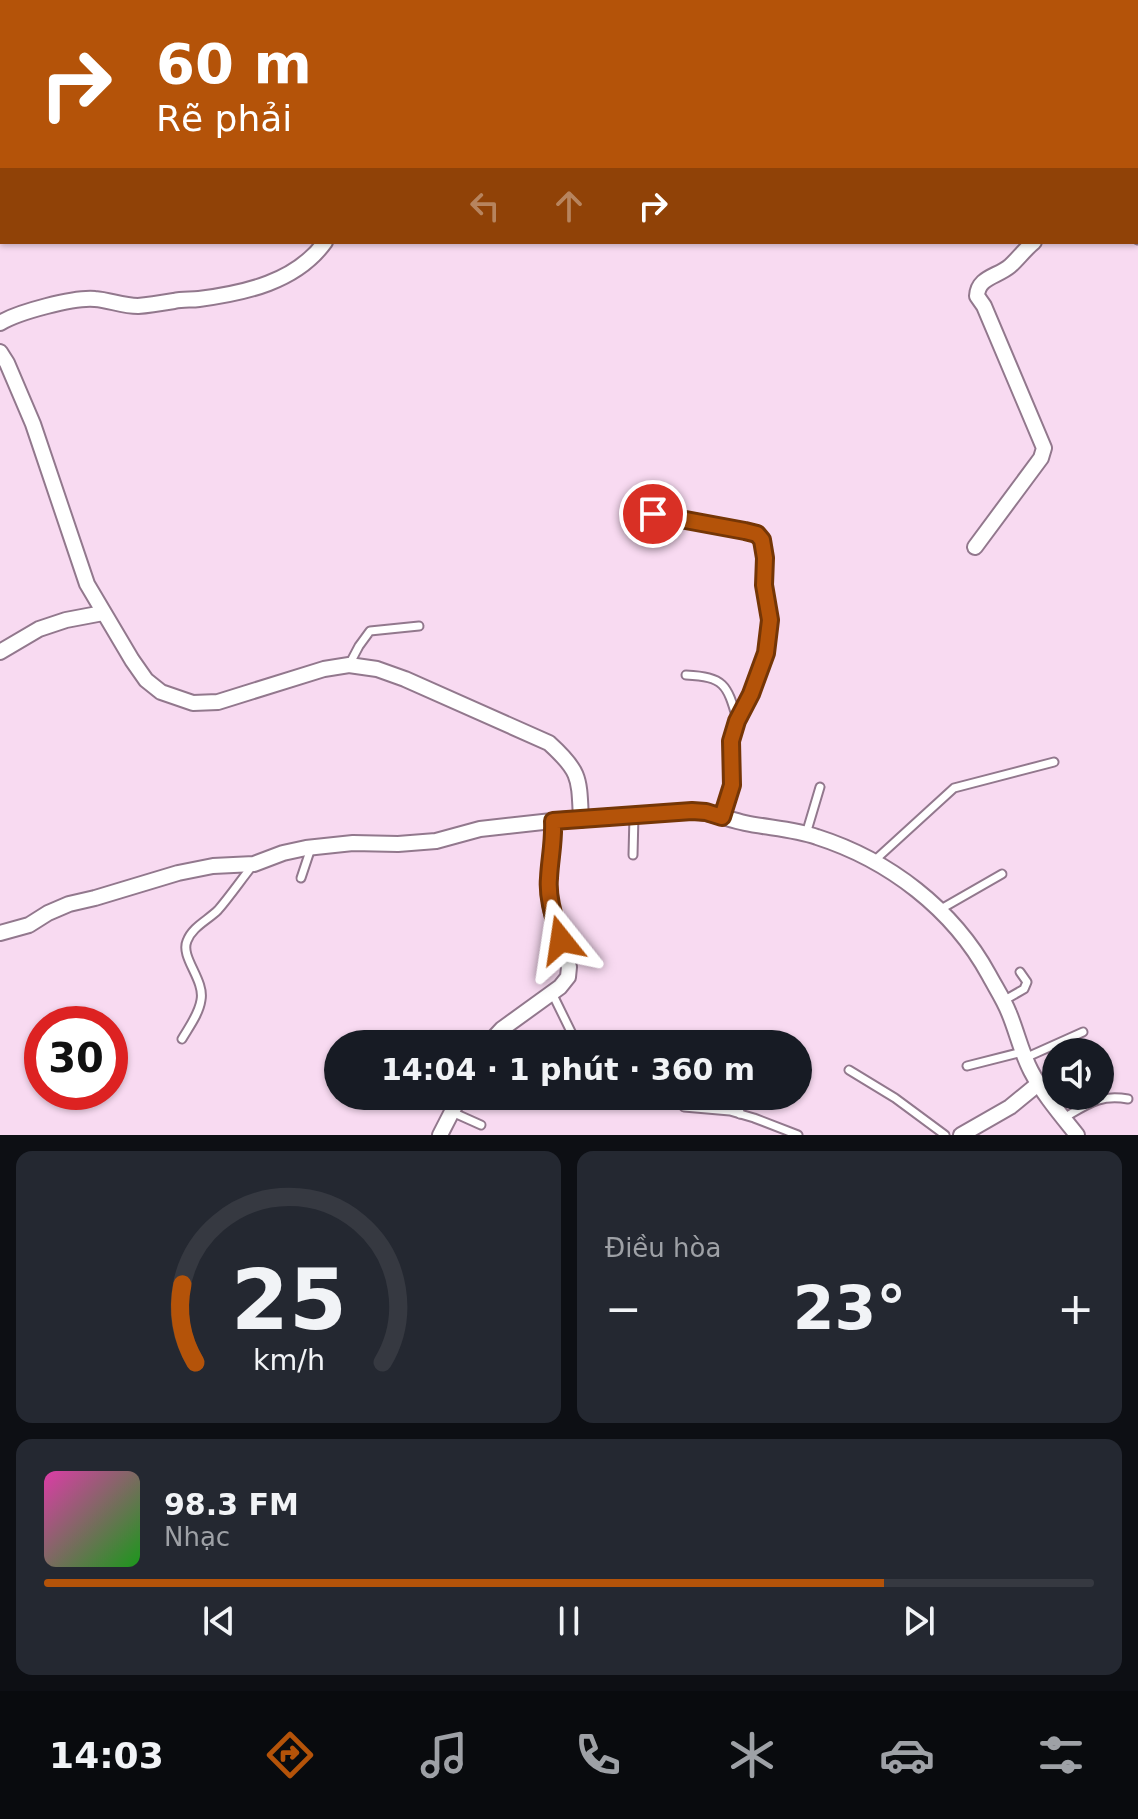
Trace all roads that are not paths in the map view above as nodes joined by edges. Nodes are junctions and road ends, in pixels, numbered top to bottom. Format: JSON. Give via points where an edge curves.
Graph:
{"nodes":[{"id":1,"x":323,"y":244,"type":"edge"},
{"id":2,"x":1032,"y":244,"type":"edge"},
{"id":3,"x":0,"y":323,"type":"edge"},
{"id":4,"x":0,"y":352,"type":"edge"},
{"id":5,"x":653,"y":514,"type":"dead end"},
{"id":6,"x":975,"y":547,"type":"dead end"},
{"id":7,"x":103,"y":613,"type":"junction"},
{"id":8,"x":419,"y":626,"type":"dead end"},
{"id":9,"x":0,"y":652,"type":"edge"},
{"id":10,"x":349,"y":665,"type":"junction"},
{"id":11,"x":686,"y":675,"type":"dead end"},
{"id":12,"x":737,"y":721,"type":"junction"},
{"id":13,"x":1054,"y":762,"type":"dead end"},
{"id":14,"x":820,"y":787,"type":"dead end"},
{"id":15,"x":634,"y":815,"type":"junction"},
{"id":16,"x":722,"y":817,"type":"junction"},
{"id":17,"x":581,"y":820,"type":"junction"},
{"id":18,"x":553,"y":821,"type":"junction"},
{"id":19,"x":806,"y":834,"type":"junction"},
{"id":20,"x":311,"y":848,"type":"junction"},
{"id":21,"x":633,"y":855,"type":"dead end"},
{"id":22,"x":874,"y":861,"type":"junction"},
{"id":23,"x":254,"y":864,"type":"junction"},
{"id":24,"x":1002,"y":874,"type":"dead end"},
{"id":25,"x":301,"y":878,"type":"dead end"},
{"id":26,"x":941,"y":909,"type":"junction"},
{"id":27,"x":0,"y":934,"type":"edge"},
{"id":28,"x":1020,"y":972,"type":"dead end"},
{"id":29,"x":552,"y":993,"type":"junction"},
{"id":30,"x":1003,"y":1001,"type":"junction"},
{"id":31,"x":501,"y":1030,"type":"edge"},
{"id":32,"x":570,"y":1030,"type":"edge"},
{"id":33,"x":1083,"y":1032,"type":"dead end"},
{"id":34,"x":182,"y":1039,"type":"dead end"},
{"id":35,"x":1024,"y":1055,"type":"junction"},
{"id":36,"x":967,"y":1066,"type":"dead end"},
{"id":37,"x":849,"y":1070,"type":"dead end"},
{"id":38,"x":1038,"y":1084,"type":"junction"},
{"id":39,"x":1128,"y":1099,"type":"dead end"},
{"id":40,"x":718,"y":1110,"type":"edge"},
{"id":41,"x":740,"y":1110,"type":"edge"},
{"id":42,"x":452,"y":1112,"type":"joint"},
{"id":43,"x":740,"y":1114,"type":"junction"},
{"id":44,"x":1064,"y":1118,"type":"junction"},
{"id":45,"x":481,"y":1125,"type":"dead end"},
{"id":46,"x":440,"y":1135,"type":"edge"},
{"id":47,"x":798,"y":1135,"type":"edge"},
{"id":48,"x":945,"y":1135,"type":"edge"},
{"id":49,"x":961,"y":1135,"type":"edge"},
{"id":50,"x":1077,"y":1135,"type":"edge"}],
"edges":[{"from":1,"to":3,"type":"street","via":[[301,267],[247,290],[155,305],[80,299]]},
{"from":2,"to":6,"type":"street","via":[[979,286],[977,296],[1044,448]]},
{"from":4,"to":7,"type":"street","via":[[33,424],[87,584]]},
{"from":5,"to":12,"type":"street","via":[[745,531],[762,540],[770,620],[766,653]]},
{"from":7,"to":9,"type":"street","via":[[39,629]]},
{"from":7,"to":10,"type":"street","via":[[146,680],[161,692],[193,703],[218,702]]},
{"from":8,"to":10,"type":"lane","via":[[370,631]]},
{"from":10,"to":17,"type":"street","via":[[405,679],[549,743],[580,781]]},
{"from":11,"to":12,"type":"lane","via":[[709,676],[723,685]]},
{"from":12,"to":16,"type":"street","via":[[731,741],[732,785]]},
{"from":13,"to":22,"type":"lane","via":[[954,788]]},
{"from":14,"to":19,"type":"lane"},
{"from":15,"to":16,"type":"street","via":[[692,811]]},
{"from":15,"to":17,"type":"street"},
{"from":15,"to":21,"type":"lane"},
{"from":16,"to":19,"type":"street"},
{"from":17,"to":18,"type":"street"},
{"from":18,"to":20,"type":"street","via":[[480,829],[436,841]]},
{"from":18,"to":29,"type":"street","via":[[549,898],[569,967],[568,977]]},
{"from":19,"to":22,"type":"street"},
{"from":20,"to":23,"type":"street"},
{"from":20,"to":25,"type":"lane"},
{"from":22,"to":26,"type":"street"},
{"from":23,"to":27,"type":"street","via":[[178,873],[69,904]]},
{"from":23,"to":34,"type":"lane","via":[[186,943],[201,999]]},
{"from":24,"to":26,"type":"lane"},
{"from":26,"to":30,"type":"street","via":[[977,953]]},
{"from":28,"to":30,"type":"lane","via":[[1026,986]]},
{"from":29,"to":31,"type":"street"},
{"from":29,"to":32,"type":"lane"},
{"from":30,"to":35,"type":"street"},
{"from":33,"to":35,"type":"lane"},
{"from":35,"to":36,"type":"lane"},
{"from":35,"to":38,"type":"street"},
{"from":37,"to":48,"type":"lane"},
{"from":38,"to":44,"type":"street"},
{"from":38,"to":49,"type":"street"},
{"from":39,"to":44,"type":"lane","via":[[1102,1097]]},
{"from":40,"to":43,"type":"lane"},
{"from":41,"to":43,"type":"lane"},
{"from":42,"to":45,"type":"lane"},
{"from":42,"to":46,"type":"street"},
{"from":43,"to":47,"type":"lane"},
{"from":44,"to":50,"type":"street"}]}
